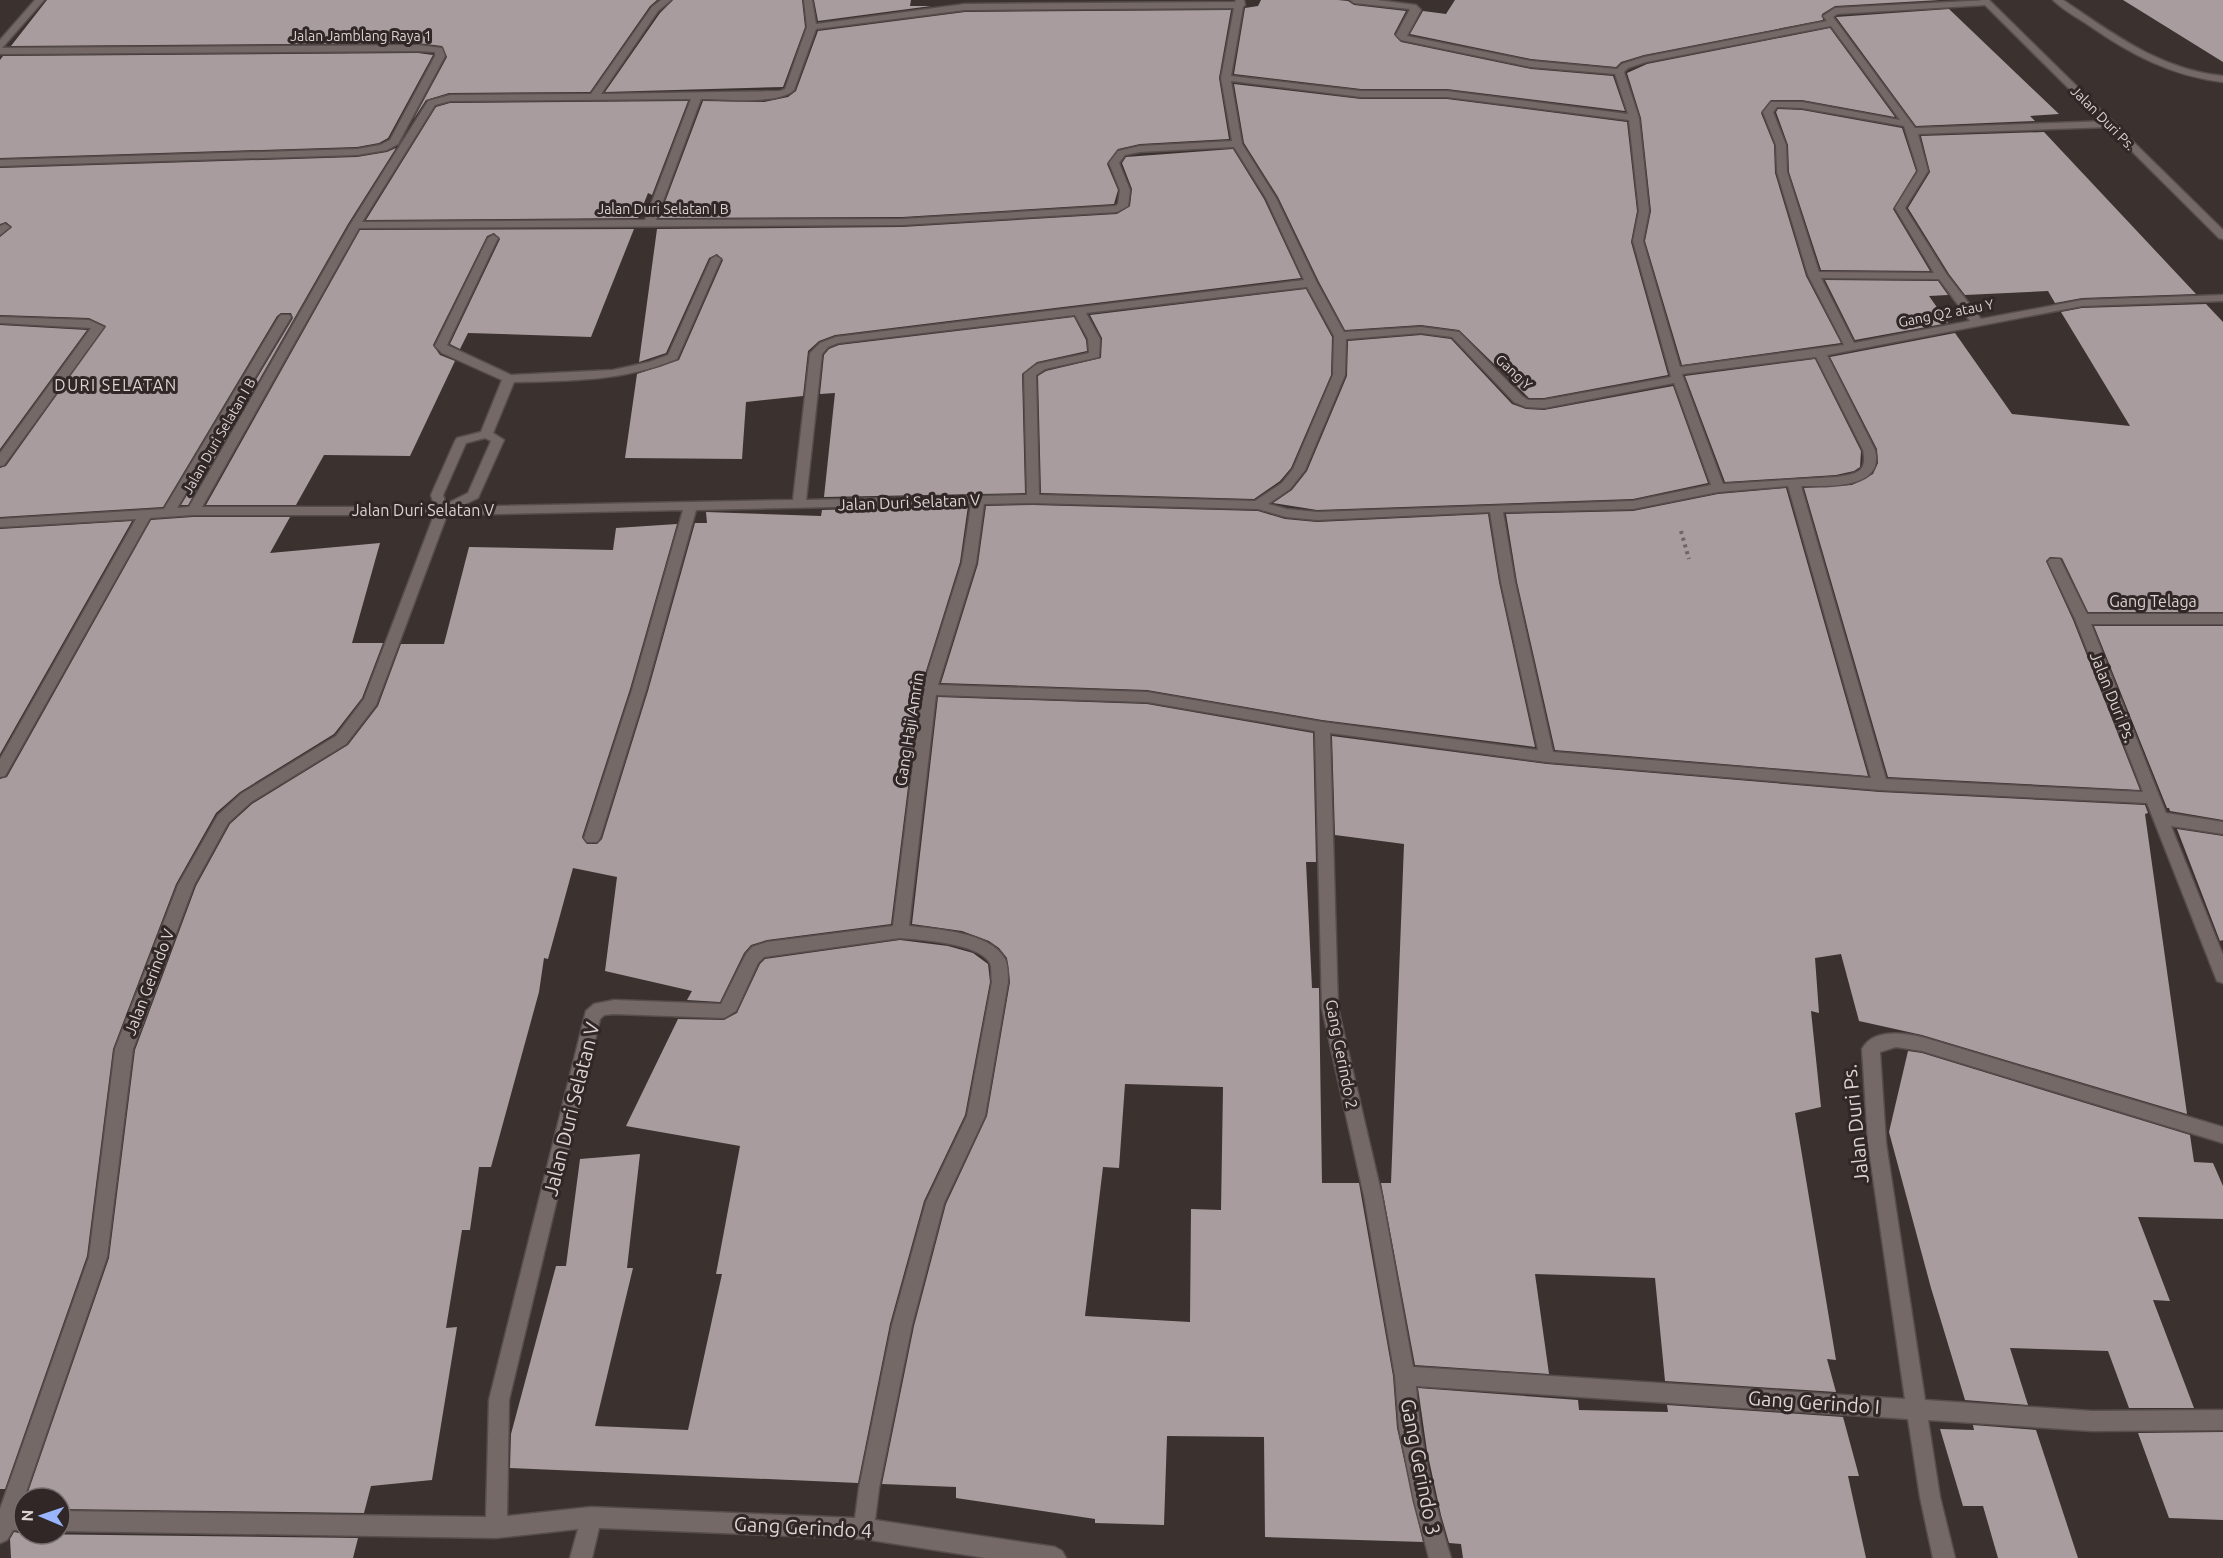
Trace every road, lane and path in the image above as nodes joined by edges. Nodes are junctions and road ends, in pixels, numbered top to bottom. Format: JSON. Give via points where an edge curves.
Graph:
{"nodes":[{"id":1,"x":40,"y":0,"type":"edge"},
{"id":2,"x":667,"y":0,"type":"edge"},
{"id":3,"x":808,"y":0,"type":"edge"},
{"id":4,"x":1354,"y":0,"type":"edge"},
{"id":5,"x":2058,"y":0,"type":"edge"},
{"id":6,"x":1985,"y":1,"type":"edge"},
{"id":7,"x":1241,"y":2,"type":"edge"},
{"id":8,"x":1833,"y":23,"type":"junction"},
{"id":9,"x":812,"y":27,"type":"junction"},
{"id":10,"x":0,"y":46,"type":"edge"},
{"id":11,"x":0,"y":51,"type":"edge"},
{"id":12,"x":1619,"y":72,"type":"junction"},
{"id":13,"x":1226,"y":78,"type":"junction"},
{"id":14,"x":2223,"y":79,"type":"edge"},
{"id":15,"x":698,"y":95,"type":"junction"},
{"id":16,"x":593,"y":98,"type":"junction"},
{"id":17,"x":1634,"y":118,"type":"junction"},
{"id":18,"x":2109,"y":124,"type":"junction"},
{"id":19,"x":1910,"y":128,"type":"junction"},
{"id":20,"x":1237,"y":144,"type":"junction"},
{"id":21,"x":0,"y":163,"type":"edge"},
{"id":22,"x":356,"y":225,"type":"junction"},
{"id":23,"x":649,"y":225,"type":"junction"},
{"id":24,"x":2223,"y":236,"type":"edge"},
{"id":25,"x":493,"y":237,"type":"dead end"},
{"id":26,"x":716,"y":259,"type":"dead end"},
{"id":27,"x":1814,"y":274,"type":"junction"},
{"id":28,"x":1942,"y":276,"type":"junction"},
{"id":29,"x":1311,"y":283,"type":"junction"},
{"id":30,"x":2223,"y":298,"type":"edge"},
{"id":31,"x":1079,"y":311,"type":"junction"},
{"id":32,"x":285,"y":317,"type":"dead end"},
{"id":33,"x":0,"y":320,"type":"edge"},
{"id":34,"x":1977,"y":322,"type":"junction"},
{"id":35,"x":1340,"y":336,"type":"junction"},
{"id":36,"x":1850,"y":346,"type":"junction"},
{"id":37,"x":1820,"y":353,"type":"junction"},
{"id":38,"x":1677,"y":375,"type":"junction"},
{"id":39,"x":509,"y":379,"type":"junction"},
{"id":40,"x":486,"y":434,"type":"junction"},
{"id":41,"x":0,"y":462,"type":"edge"},
{"id":42,"x":1793,"y":482,"type":"junction"},
{"id":43,"x":1718,"y":488,"type":"junction"},
{"id":44,"x":1033,"y":499,"type":"junction"},
{"id":45,"x":978,"y":500,"type":"junction"},
{"id":46,"x":799,"y":505,"type":"junction"},
{"id":47,"x":1258,"y":505,"type":"junction"},
{"id":48,"x":692,"y":506,"type":"junction"},
{"id":49,"x":1496,"y":508,"type":"junction"},
{"id":50,"x":193,"y":511,"type":"junction"},
{"id":51,"x":442,"y":511,"type":"junction"},
{"id":52,"x":169,"y":512,"type":"junction"},
{"id":53,"x":146,"y":513,"type":"junction"},
{"id":54,"x":0,"y":523,"type":"edge"},
{"id":55,"x":2055,"y":562,"type":"dead end"},
{"id":56,"x":2082,"y":619,"type":"junction"},
{"id":57,"x":2223,"y":619,"type":"edge"},
{"id":58,"x":929,"y":690,"type":"junction"},
{"id":59,"x":1322,"y":727,"type":"junction"},
{"id":60,"x":1547,"y":757,"type":"junction"},
{"id":61,"x":0,"y":772,"type":"edge"},
{"id":62,"x":1880,"y":784,"type":"junction"},
{"id":63,"x":2153,"y":798,"type":"junction"},
{"id":64,"x":2160,"y":819,"type":"junction"},
{"id":65,"x":2223,"y":828,"type":"edge"},
{"id":66,"x":592,"y":838,"type":"dead end"},
{"id":67,"x":900,"y":932,"type":"junction"},
{"id":68,"x":2223,"y":976,"type":"edge"},
{"id":69,"x":2223,"y":1135,"type":"edge"},
{"id":70,"x":1405,"y":1376,"type":"junction"},
{"id":71,"x":1919,"y":1409,"type":"junction"},
{"id":72,"x":2223,"y":1420,"type":"edge"},
{"id":73,"x":591,"y":1517,"type":"junction"},
{"id":74,"x":72,"y":1521,"type":"edge"},
{"id":75,"x":8,"y":1523,"type":"edge"},
{"id":76,"x":496,"y":1528,"type":"junction"},
{"id":77,"x":864,"y":1529,"type":"junction"},
{"id":78,"x":581,"y":1558,"type":"edge"},
{"id":79,"x":1055,"y":1558,"type":"edge"},
{"id":80,"x":1440,"y":1558,"type":"edge"},
{"id":81,"x":1944,"y":1558,"type":"edge"}],
"edges":[{"from":1,"to":10,"type":"street"},
{"from":2,"to":16,"type":"street","via":[[655,9]]},
{"from":3,"to":9,"type":"street"},
{"from":4,"to":12,"type":"street","via":[[1413,7],[1416,10],[1401,35],[1404,38],[1531,64]]},
{"from":5,"to":14,"type":"street","via":[[2144,58],[2200,79]]},
{"from":6,"to":8,"type":"street","via":[[1835,11],[1828,16]]},
{"from":6,"to":18,"type":"street","name":"Jalan Duri Ps."},
{"from":7,"to":9,"type":"street","via":[[965,7]]},
{"from":7,"to":13,"type":"street"},
{"from":8,"to":12,"type":"street","via":[[1644,60]]},
{"from":8,"to":19,"type":"street"},
{"from":9,"to":15,"type":"street","via":[[789,90],[783,94]]},
{"from":11,"to":21,"type":"street","name":"Jalan Jamblang Raya 1","via":[[432,48],[439,50],[440,56],[394,142],[382,148],[357,153]]},
{"from":12,"to":17,"type":"street"},
{"from":13,"to":17,"type":"street","via":[[1361,94],[1447,94]]},
{"from":13,"to":20,"type":"street"},
{"from":15,"to":16,"type":"street"},
{"from":15,"to":23,"type":"street"},
{"from":16,"to":22,"type":"street","via":[[450,98],[431,103]]},
{"from":17,"to":38,"type":"street","via":[[1644,211],[1638,241]]},
{"from":18,"to":19,"type":"street"},
{"from":18,"to":24,"type":"street","name":"Jalan Duri Ps."},
{"from":19,"to":27,"type":"street","via":[[1802,105],[1770,107],[1768,116],[1781,145],[1782,172]]},
{"from":19,"to":28,"type":"street","via":[[1923,171],[1900,208]]},
{"from":20,"to":23,"type":"street","name":"Jalan Duri Selatan I B","via":[[1122,153],[1114,163],[1125,190],[1123,206],[1117,209],[902,222]]},
{"from":20,"to":29,"type":"street","via":[[1270,198]]},
{"from":22,"to":23,"type":"street","name":"Jalan Duri Selatan I B"},
{"from":22,"to":50,"type":"street","name":"Jalan Duri Selatan I B"},
{"from":25,"to":39,"type":"street","via":[[441,346]]},
{"from":26,"to":39,"type":"street","via":[[673,357],[618,375]]},
{"from":27,"to":28,"type":"street"},
{"from":27,"to":36,"type":"street"},
{"from":28,"to":34,"type":"street"},
{"from":29,"to":31,"type":"street"},
{"from":29,"to":35,"type":"street"},
{"from":30,"to":34,"type":"street","name":"Gang Q2 atau Y","via":[[2082,303]]},
{"from":31,"to":44,"type":"street","via":[[1094,339],[1095,355],[1041,366],[1030,374]]},
{"from":31,"to":46,"type":"street","via":[[836,340],[824,345],[816,353]]},
{"from":32,"to":52,"type":"street"},
{"from":33,"to":41,"type":"street","via":[[89,323],[98,327]]},
{"from":34,"to":36,"type":"street","name":"Gang Q2 atau Y"},
{"from":35,"to":38,"type":"street","name":"Gang Y","via":[[1421,330],[1455,334],[1526,403],[1544,404]]},
{"from":35,"to":47,"type":"street","via":[[1339,375],[1299,470],[1286,486]]},
{"from":36,"to":37,"type":"street","name":"Gang Q2 atau Y"},
{"from":37,"to":38,"type":"street","name":"Gang Q2 atau Y"},
{"from":37,"to":42,"type":"street","name":"Jalan Duri Selatan V","via":[[1869,450],[1871,465],[1867,473],[1853,478]]},
{"from":38,"to":43,"type":"street"},
{"from":39,"to":40,"type":"street"},
{"from":40,"to":51,"type":"street","name":"Jalan Gerindo V","via":[[461,441],[438,495]]},
{"from":40,"to":51,"type":"street","via":[[498,440],[473,495]]},
{"from":42,"to":43,"type":"street","name":"Jalan Duri Selatan V"},
{"from":42,"to":62,"type":"street"},
{"from":43,"to":49,"type":"street","name":"Jalan Duri Selatan V","via":[[1632,505]]},
{"from":44,"to":45,"type":"street","name":"Jalan Duri Selatan V"},
{"from":44,"to":47,"type":"street","name":"Jalan Duri Selatan V"},
{"from":45,"to":46,"type":"street","name":"Jalan Duri Selatan V"},
{"from":45,"to":58,"type":"street","name":"Gang Haji Amrin","via":[[969,563]]},
{"from":46,"to":48,"type":"street","name":"Jalan Duri Selatan V"},
{"from":47,"to":49,"type":"street","name":"Jalan Duri Selatan V","via":[[1317,516]]},
{"from":48,"to":51,"type":"street","name":"Jalan Duri Selatan V"},
{"from":48,"to":66,"type":"street"},
{"from":49,"to":60,"type":"street","via":[[1508,582]]},
{"from":50,"to":51,"type":"street","name":"Jalan Duri Selatan V"},
{"from":50,"to":52,"type":"street","name":"Jalan Duri Selatan V"},
{"from":51,"to":75,"type":"street","name":"Jalan Gerindo V","via":[[371,701],[341,740],[246,798],[223,819],[186,885],[124,1049],[98,1257]]},
{"from":52,"to":53,"type":"street","name":"Jalan Duri Selatan V"},
{"from":53,"to":54,"type":"street","name":"Jalan Duri Selatan V"},
{"from":53,"to":61,"type":"street"},
{"from":55,"to":56,"type":"street","name":"Jalan Duri Ps."},
{"from":56,"to":57,"type":"street","name":"Gang Telaga"},
{"from":56,"to":63,"type":"street","name":"Jalan Duri Ps."},
{"from":58,"to":59,"type":"street","via":[[1147,697]]},
{"from":58,"to":67,"type":"street","name":"Gang Haji Amrin"},
{"from":59,"to":60,"type":"street"},
{"from":59,"to":70,"type":"street","name":"Gang Gerindo 2","via":[[1330,1008],[1373,1196]]},
{"from":60,"to":62,"type":"street"},
{"from":62,"to":63,"type":"street"},
{"from":63,"to":64,"type":"street","name":"Jalan Duri Ps."},
{"from":64,"to":65,"type":"street"},
{"from":64,"to":68,"type":"street","name":"Jalan Duri Ps."},
{"from":67,"to":76,"type":"street","name":"Jalan Duri Selatan V","via":[[758,952],[724,1011],[614,1007],[600,1009],[592,1016],[499,1400]]},
{"from":67,"to":77,"type":"street","name":"Jalan Duri Selatan V","via":[[941,936],[984,947],[998,961],[1000,982],[976,1116],[935,1202],[902,1325]]},
{"from":69,"to":71,"type":"street","name":"Jalan Duri Ps.","via":[[1922,1044],[1890,1040],[1871,1048],[1877,1143]]},
{"from":70,"to":71,"type":"street","name":"Gang Gerindo I"},
{"from":70,"to":80,"type":"street","name":"Gang Gerindo 3","via":[[1409,1428]]},
{"from":71,"to":72,"type":"street","name":"Gang Gerindo I","via":[[2092,1421]]},
{"from":71,"to":81,"type":"street","name":"Jalan Duri Ps.","via":[[1930,1497]]},
{"from":73,"to":76,"type":"street"},
{"from":73,"to":77,"type":"street","name":"Gang Gerindo 4"},
{"from":73,"to":78,"type":"street"},
{"from":74,"to":76,"type":"street"},
{"from":77,"to":79,"type":"street","name":"Gang Gerindo 4"}]}
